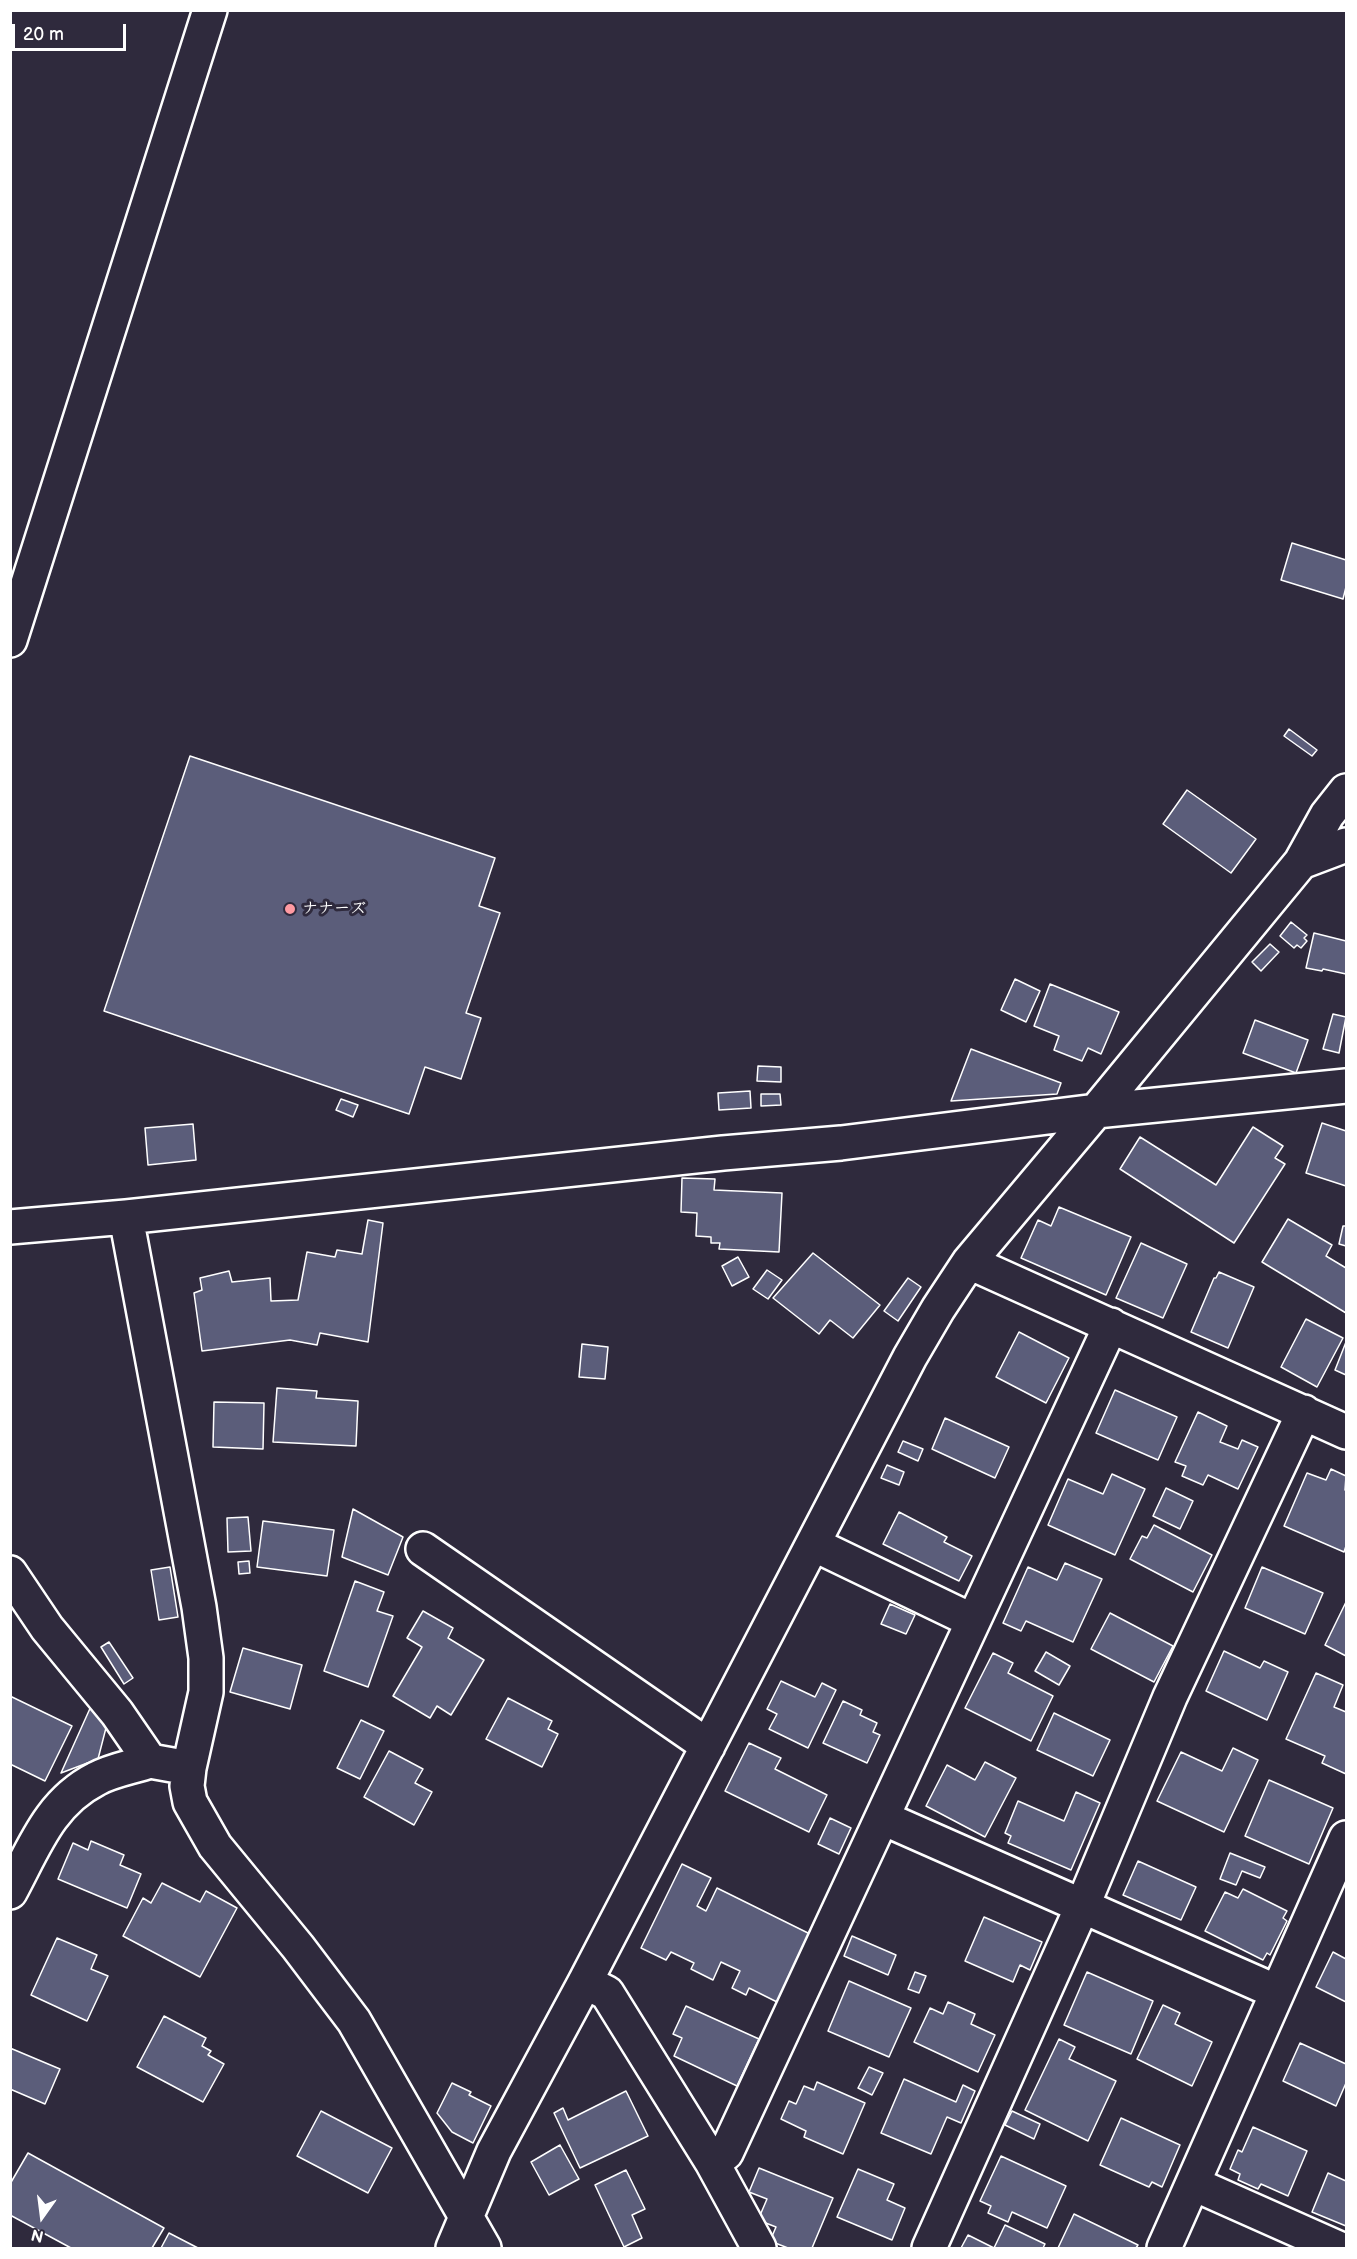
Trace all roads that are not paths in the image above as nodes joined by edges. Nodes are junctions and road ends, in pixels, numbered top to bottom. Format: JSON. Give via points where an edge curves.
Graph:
{"nodes":[{"id":1,"x":210,"y":10,"type":"edge"},
{"id":2,"x":10,"y":640,"type":"edge"},
{"id":3,"x":1347,"y":791,"type":"edge"},
{"id":4,"x":1347,"y":845,"type":"edge"},
{"id":5,"x":1300,"y":862,"type":"junction"},
{"id":6,"x":1347,"y":1086,"type":"edge"},
{"id":7,"x":1096,"y":1111,"type":"junction"},
{"id":8,"x":126,"y":1217,"type":"junction"},
{"id":9,"x":10,"y":1227,"type":"edge"},
{"id":10,"x":969,"y":1262,"type":"junction"},
{"id":11,"x":1111,"y":1325,"type":"junction"},
{"id":12,"x":1304,"y":1412,"type":"junction"},
{"id":13,"x":1347,"y":1432,"type":"edge"},
{"id":14,"x":813,"y":1544,"type":"junction"},
{"id":15,"x":423,"y":1549,"type":"dead end"},
{"id":16,"x":10,"y":1573,"type":"edge"},
{"id":17,"x":973,"y":1621,"type":"junction"},
{"id":18,"x":708,"y":1746,"type":"junction"},
{"id":19,"x":150,"y":1761,"type":"junction"},
{"id":20,"x":189,"y":1768,"type":"junction"},
{"id":21,"x":883,"y":1818,"type":"junction"},
{"id":22,"x":1347,"y":1838,"type":"edge"},
{"id":23,"x":10,"y":1892,"type":"edge"},
{"id":24,"x":1082,"y":1907,"type":"junction"},
{"id":25,"x":585,"y":1982,"type":"junction"},
{"id":26,"x":1277,"y":1992,"type":"junction"},
{"id":27,"x":712,"y":2162,"type":"junction"},
{"id":28,"x":1194,"y":2184,"type":"junction"},
{"id":29,"x":466,"y":2218,"type":"junction"},
{"id":30,"x":453,"y":2248,"type":"edge"},
{"id":31,"x":484,"y":2248,"type":"edge"},
{"id":32,"x":759,"y":2248,"type":"edge"},
{"id":33,"x":929,"y":2248,"type":"edge"},
{"id":34,"x":1164,"y":2248,"type":"edge"},
{"id":35,"x":1338,"y":2248,"type":"edge"}],
"edges":[{"from":1,"to":2,"type":"street"},
{"from":3,"to":5,"type":"street"},
{"from":4,"to":5,"type":"street"},
{"from":5,"to":7,"type":"street"},
{"from":6,"to":7,"type":"street"},
{"from":7,"to":8,"type":"street","via":[[841,1143]]},
{"from":7,"to":10,"type":"street"},
{"from":8,"to":9,"type":"street"},
{"from":8,"to":20,"type":"street","via":[[206,1658],[206,1692]]},
{"from":10,"to":11,"type":"street"},
{"from":10,"to":14,"type":"street","via":[[910,1357]]},
{"from":11,"to":12,"type":"street"},
{"from":11,"to":17,"type":"street"},
{"from":12,"to":13,"type":"street"},
{"from":12,"to":24,"type":"street","via":[[1170,1697]]},
{"from":14,"to":17,"type":"street"},
{"from":14,"to":18,"type":"street"},
{"from":15,"to":18,"type":"street"},
{"from":16,"to":19,"type":"street","via":[[46,1628],[117,1713]]},
{"from":17,"to":21,"type":"street"},
{"from":18,"to":25,"type":"street"},
{"from":19,"to":20,"type":"street"},
{"from":19,"to":23,"type":"street","via":[[97,1778],[70,1796],[49,1819]]},
{"from":20,"to":29,"type":"street","via":[[190,1802],[199,1821],[354,2021]]},
{"from":21,"to":24,"type":"street"},
{"from":21,"to":27,"type":"street","via":[[726,2153]]},
{"from":22,"to":26,"type":"street"},
{"from":24,"to":26,"type":"street"},
{"from":24,"to":33,"type":"street"},
{"from":25,"to":27,"type":"street","via":[[607,1993]]},
{"from":25,"to":29,"type":"street","via":[[494,2151]]},
{"from":26,"to":28,"type":"street"},
{"from":27,"to":32,"type":"street"},
{"from":28,"to":34,"type":"street"},
{"from":28,"to":35,"type":"street"},
{"from":29,"to":30,"type":"street"},
{"from":29,"to":31,"type":"street"}]}
